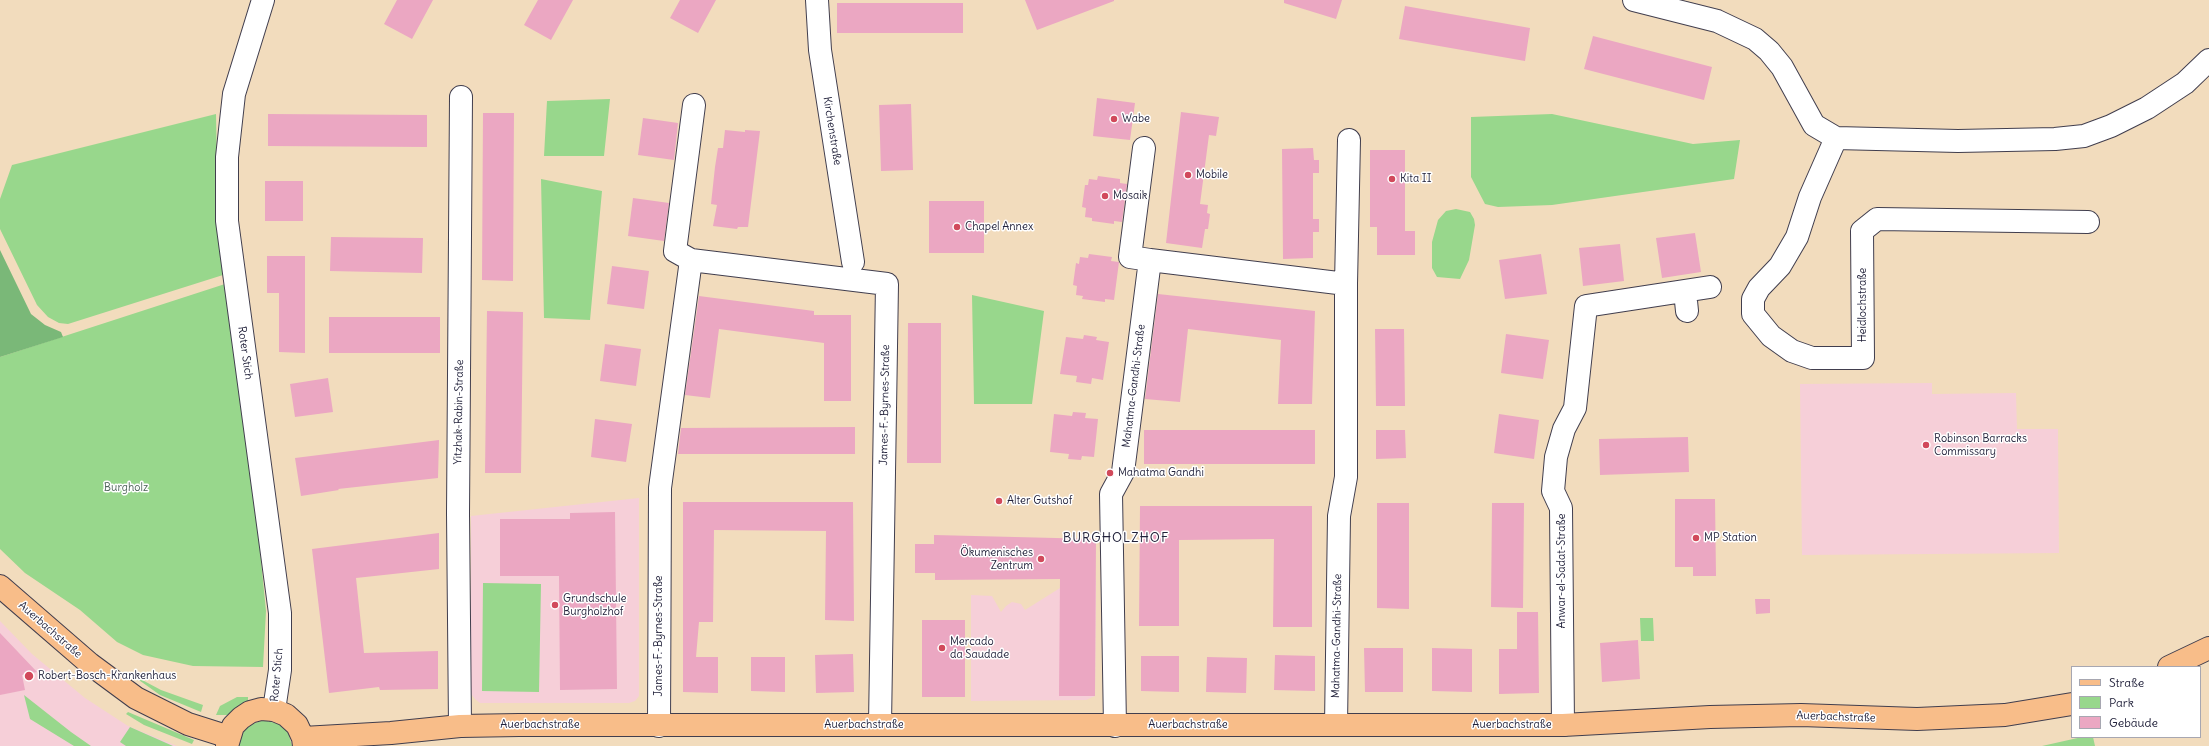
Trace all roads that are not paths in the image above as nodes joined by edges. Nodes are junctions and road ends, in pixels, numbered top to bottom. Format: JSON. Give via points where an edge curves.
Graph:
{"nodes":[{"id":1,"x":263,"y":0,"type":"edge"},
{"id":2,"x":817,"y":0,"type":"edge"},
{"id":3,"x":1634,"y":0,"type":"edge"},
{"id":4,"x":2209,"y":60,"type":"edge"},
{"id":5,"x":461,"y":97,"type":"dead end"},
{"id":6,"x":694,"y":105,"type":"dead end"},
{"id":7,"x":1836,"y":138,"type":"junction"},
{"id":8,"x":1349,"y":140,"type":"dead end"},
{"id":9,"x":1144,"y":148,"type":"dead end"},
{"id":10,"x":2088,"y":222,"type":"dead end"},
{"id":11,"x":691,"y":260,"type":"junction"},
{"id":12,"x":1150,"y":260,"type":"junction"},
{"id":13,"x":853,"y":262,"type":"dead end"},
{"id":14,"x":1346,"y":284,"type":"junction"},
{"id":15,"x":1710,"y":287,"type":"dead end"},
{"id":16,"x":0,"y":586,"type":"edge"},
{"id":17,"x":2209,"y":648,"type":"edge"},
{"id":18,"x":2171,"y":666,"type":"edge"},
{"id":19,"x":2071,"y":704,"type":"edge"},
{"id":20,"x":274,"y":710,"type":"junction"},
{"id":21,"x":880,"y":724,"type":"junction"},
{"id":22,"x":1336,"y":725,"type":"junction"},
{"id":23,"x":1563,"y":725,"type":"junction"},
{"id":24,"x":460,"y":726,"type":"junction"},
{"id":25,"x":659,"y":726,"type":"junction"},
{"id":26,"x":1115,"y":726,"type":"junction"},
{"id":27,"x":228,"y":741,"type":"edge"},
{"id":28,"x":304,"y":742,"type":"edge"}],
"edges":[{"from":1,"to":20,"type":"street","name":"Roter Stich","via":[[234,94],[227,157],[227,221],[280,613],[280,670]]},
{"from":2,"to":13,"type":"street","name":"Kirchenstraße","via":[[820,50]]},
{"from":3,"to":7,"type":"street","via":[[1717,21],[1755,39],[1782,67],[1814,125]]},
{"from":4,"to":7,"type":"street","via":[[2185,83],[2147,108],[2112,126],[2084,136],[1958,141]]},
{"from":5,"to":24,"type":"street","name":"Yitzhak-Rabin-Straße","via":[[458,513]]},
{"from":6,"to":11,"type":"street","name":"James-F.-Byrnes-Straße","via":[[675,251]]},
{"from":7,"to":10,"type":"street","name":"Heidlochstraße","via":[[1810,197],[1797,237],[1780,266],[1759,288],[1753,299],[1753,314],[1771,336],[1787,348],[1812,358],[1863,358],[1862,231],[1877,219]]},
{"from":8,"to":14,"type":"street","name":"Mahatma-Gandhi-Straße"},
{"from":9,"to":12,"type":"street","via":[[1130,257]]},
{"from":11,"to":21,"type":"street","name":"James-F.-Byrnes-Straße","via":[[887,284]]},
{"from":11,"to":25,"type":"street","name":"James-F.-Byrnes-Straße","via":[[660,488]]},
{"from":12,"to":14,"type":"street"},
{"from":12,"to":26,"type":"street","name":"Mahatma-Gandhi-Straße","via":[[1123,472],[1111,494]]},
{"from":14,"to":22,"type":"street","name":"Mahatma-Gandhi-Straße","via":[[1346,477],[1339,516]]},
{"from":15,"to":23,"type":"street","name":"Anwar-el-Sadat-Straße","via":[[1686,301],[1586,306],[1575,408],[1564,429],[1556,457],[1553,491],[1561,508]]},
{"from":16,"to":27,"type":"main road","name":"Auerbachstraße","via":[[90,664],[136,698]]},
{"from":17,"to":18,"type":"main road"},
{"from":19,"to":23,"type":"main road","name":"Auerbachstraße","via":[[2005,715],[1917,719],[1801,715]]},
{"from":20,"to":27,"type":"main road","via":[[261,709],[246,715],[233,726]]},
{"from":20,"to":28,"type":"main road","via":[[286,715],[297,725]]},
{"from":21,"to":25,"type":"main road","name":"Auerbachstraße"},
{"from":21,"to":26,"type":"main road","name":"Auerbachstraße"},
{"from":22,"to":23,"type":"main road","name":"Auerbachstraße"},
{"from":22,"to":26,"type":"main road","name":"Auerbachstraße"},
{"from":24,"to":25,"type":"main road","name":"Auerbachstraße"},
{"from":24,"to":28,"type":"main road","name":"Auerbachstraße"}]}
